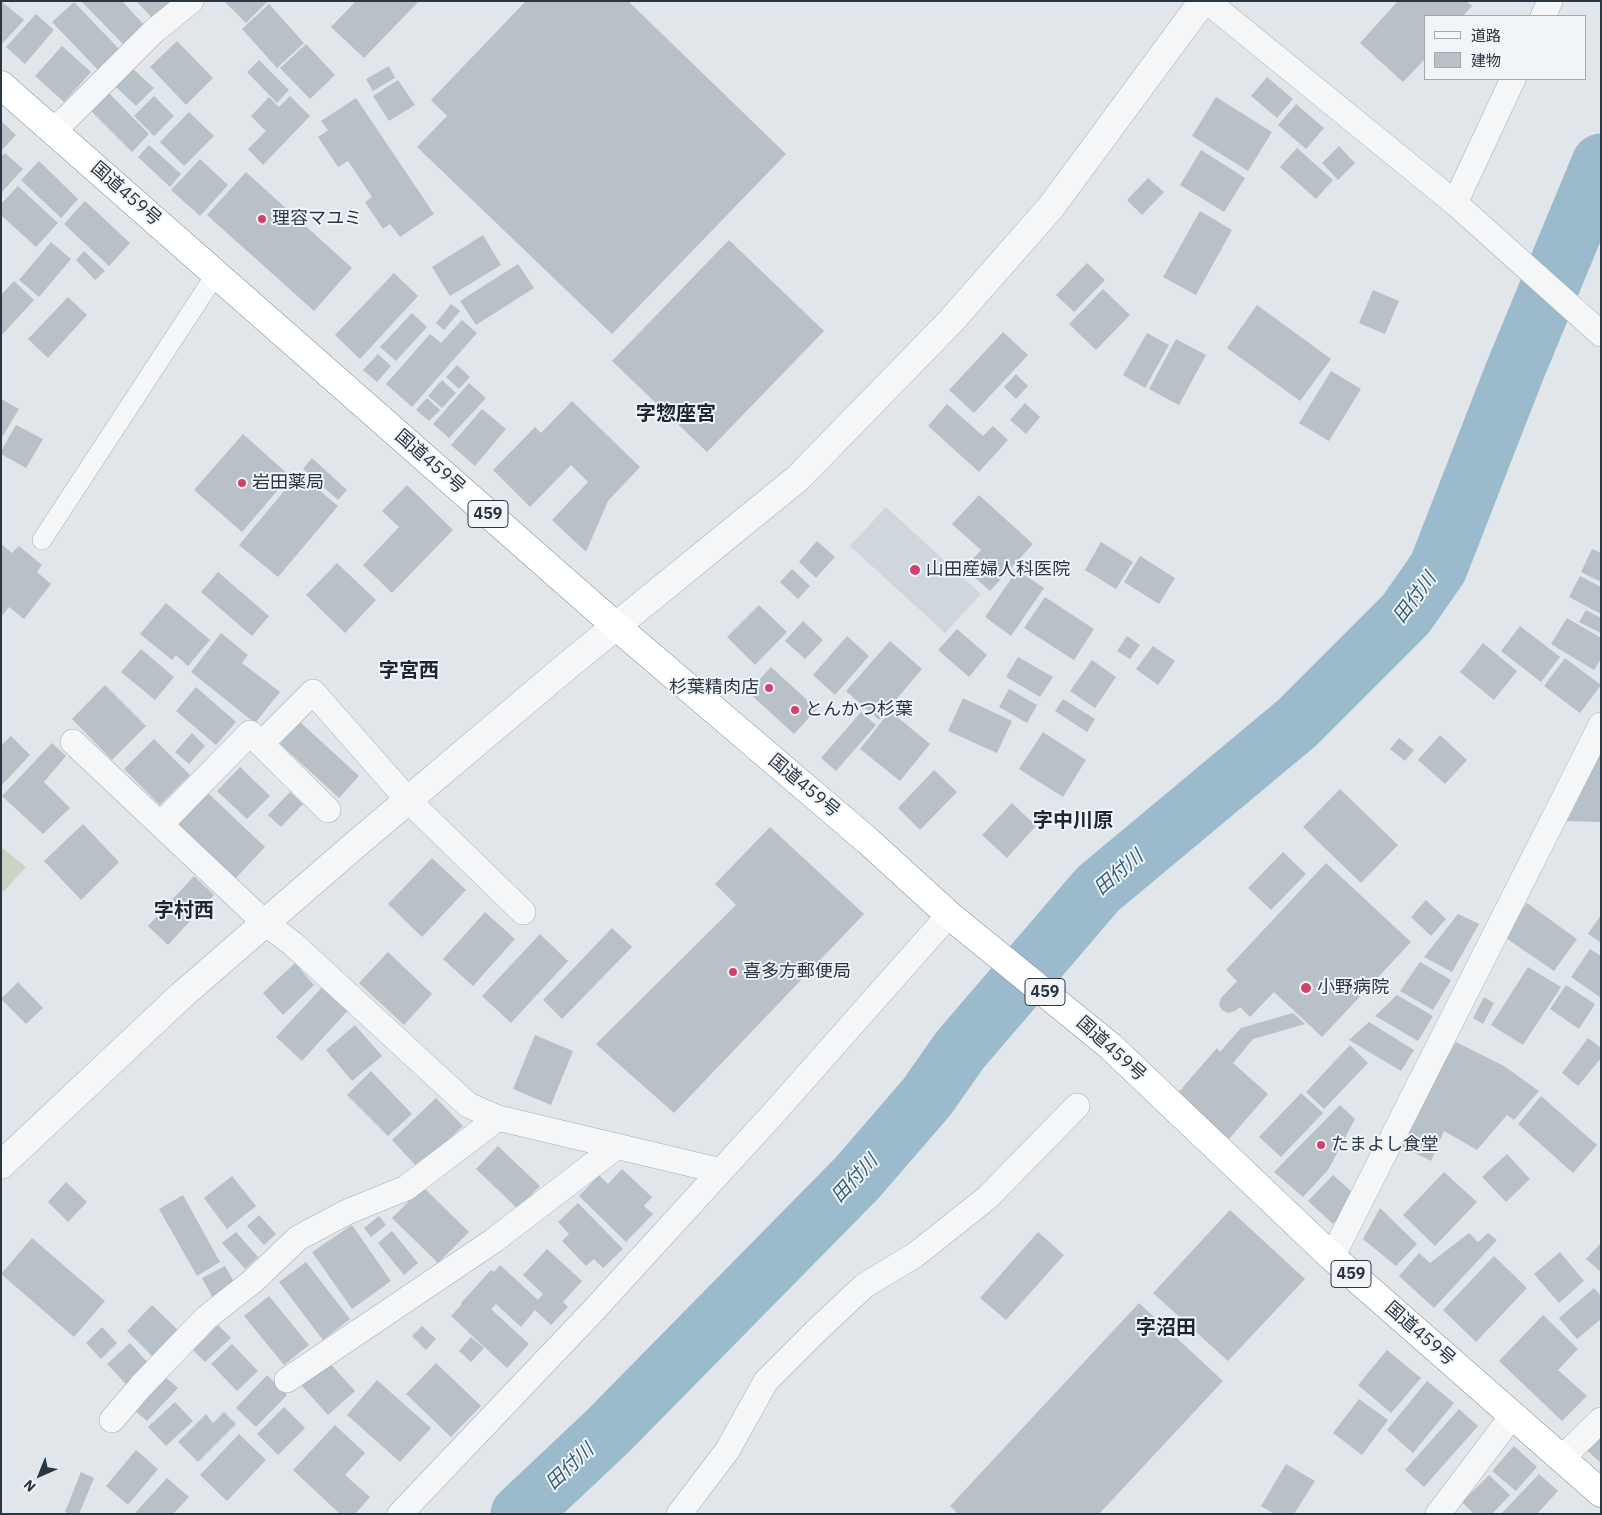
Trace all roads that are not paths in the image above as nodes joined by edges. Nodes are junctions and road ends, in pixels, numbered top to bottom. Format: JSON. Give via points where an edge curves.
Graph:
{"nodes":[{"id":1,"x":191,"y":1,"type":"edge"},
{"id":2,"x":1205,"y":1,"type":"edge"},
{"id":3,"x":1550,"y":1,"type":"edge"},
{"id":4,"x":1543,"y":15,"type":"edge"},
{"id":5,"x":1513,"y":80,"type":"edge"},
{"id":6,"x":1,"y":85,"type":"edge"},
{"id":7,"x":53,"y":130,"type":"junction"},
{"id":8,"x":1456,"y":202,"type":"junction"},
{"id":9,"x":210,"y":283,"type":"dead end"},
{"id":10,"x":1601,"y":334,"type":"edge"},
{"id":11,"x":42,"y":540,"type":"dead end"},
{"id":12,"x":617,"y":627,"type":"junction"},
{"id":13,"x":1601,"y":725,"type":"edge"},
{"id":14,"x":73,"y":742,"type":"dead end"},
{"id":15,"x":261,"y":744,"type":"junction"},
{"id":16,"x":408,"y":800,"type":"junction"},
{"id":17,"x":328,"y":810,"type":"dead end"},
{"id":18,"x":161,"y":824,"type":"junction"},
{"id":19,"x":523,"y":912,"type":"dead end"},
{"id":20,"x":949,"y":915,"type":"junction"},
{"id":21,"x":265,"y":923,"type":"junction"},
{"id":22,"x":1077,"y":1106,"type":"dead end"},
{"id":23,"x":498,"y":1118,"type":"junction"},
{"id":24,"x":616,"y":1147,"type":"junction"},
{"id":25,"x":1,"y":1165,"type":"edge"},
{"id":26,"x":721,"y":1171,"type":"junction"},
{"id":27,"x":1332,"y":1257,"type":"junction"},
{"id":28,"x":287,"y":1380,"type":"dead end"},
{"id":29,"x":1513,"y":1415,"type":"junction"},
{"id":30,"x":112,"y":1420,"type":"dead end"},
{"id":31,"x":1601,"y":1420,"type":"edge"},
{"id":32,"x":1562,"y":1458,"type":"junction"},
{"id":33,"x":1601,"y":1493,"type":"edge"},
{"id":34,"x":400,"y":1514,"type":"edge"},
{"id":35,"x":679,"y":1514,"type":"edge"},
{"id":36,"x":1438,"y":1514,"type":"edge"}],
"edges":[{"from":1,"to":7,"type":"street","via":[[154,31]]},
{"from":2,"to":8,"type":"street"},
{"from":2,"to":12,"type":"street","via":[[1051,207],[952,321],[798,478]]},
{"from":3,"to":4,"type":"street"},
{"from":5,"to":8,"type":"street"},
{"from":6,"to":7,"type":"highway","name":"国道459号","number":"459"},
{"from":7,"to":12,"type":"highway","name":"国道459号","number":"459"},
{"from":8,"to":10,"type":"street"},
{"from":9,"to":11,"type":"street"},
{"from":12,"to":16,"type":"street"},
{"from":12,"to":20,"type":"highway","name":"国道459号","number":"459","via":[[868,841]]},
{"from":13,"to":27,"type":"street"},
{"from":14,"to":18,"type":"street"},
{"from":15,"to":16,"type":"street","via":[[313,692]]},
{"from":15,"to":17,"type":"street"},
{"from":15,"to":18,"type":"street","via":[[250,733]]},
{"from":16,"to":19,"type":"street"},
{"from":16,"to":21,"type":"street"},
{"from":18,"to":21,"type":"street"},
{"from":20,"to":26,"type":"street"},
{"from":20,"to":27,"type":"highway","name":"国道459号","number":"459","via":[[1110,1046]]},
{"from":21,"to":23,"type":"street","via":[[293,944],[468,1106]]},
{"from":21,"to":25,"type":"street","via":[[182,995]]},
{"from":22,"to":35,"type":"street","via":[[987,1198],[915,1255],[864,1286],[766,1381],[727,1451]]},
{"from":23,"to":24,"type":"street"},
{"from":23,"to":30,"type":"street","via":[[406,1188],[347,1212],[298,1238],[253,1281],[206,1318]]},
{"from":24,"to":26,"type":"street"},
{"from":24,"to":28,"type":"street","via":[[493,1240]]},
{"from":26,"to":34,"type":"street"},
{"from":27,"to":29,"type":"highway","name":"国道459号","number":"459"},
{"from":29,"to":32,"type":"highway","name":"国道459号","number":"459"},
{"from":29,"to":36,"type":"street"},
{"from":31,"to":32,"type":"street"},
{"from":32,"to":33,"type":"highway","name":"国道459号","number":"459"}]}
